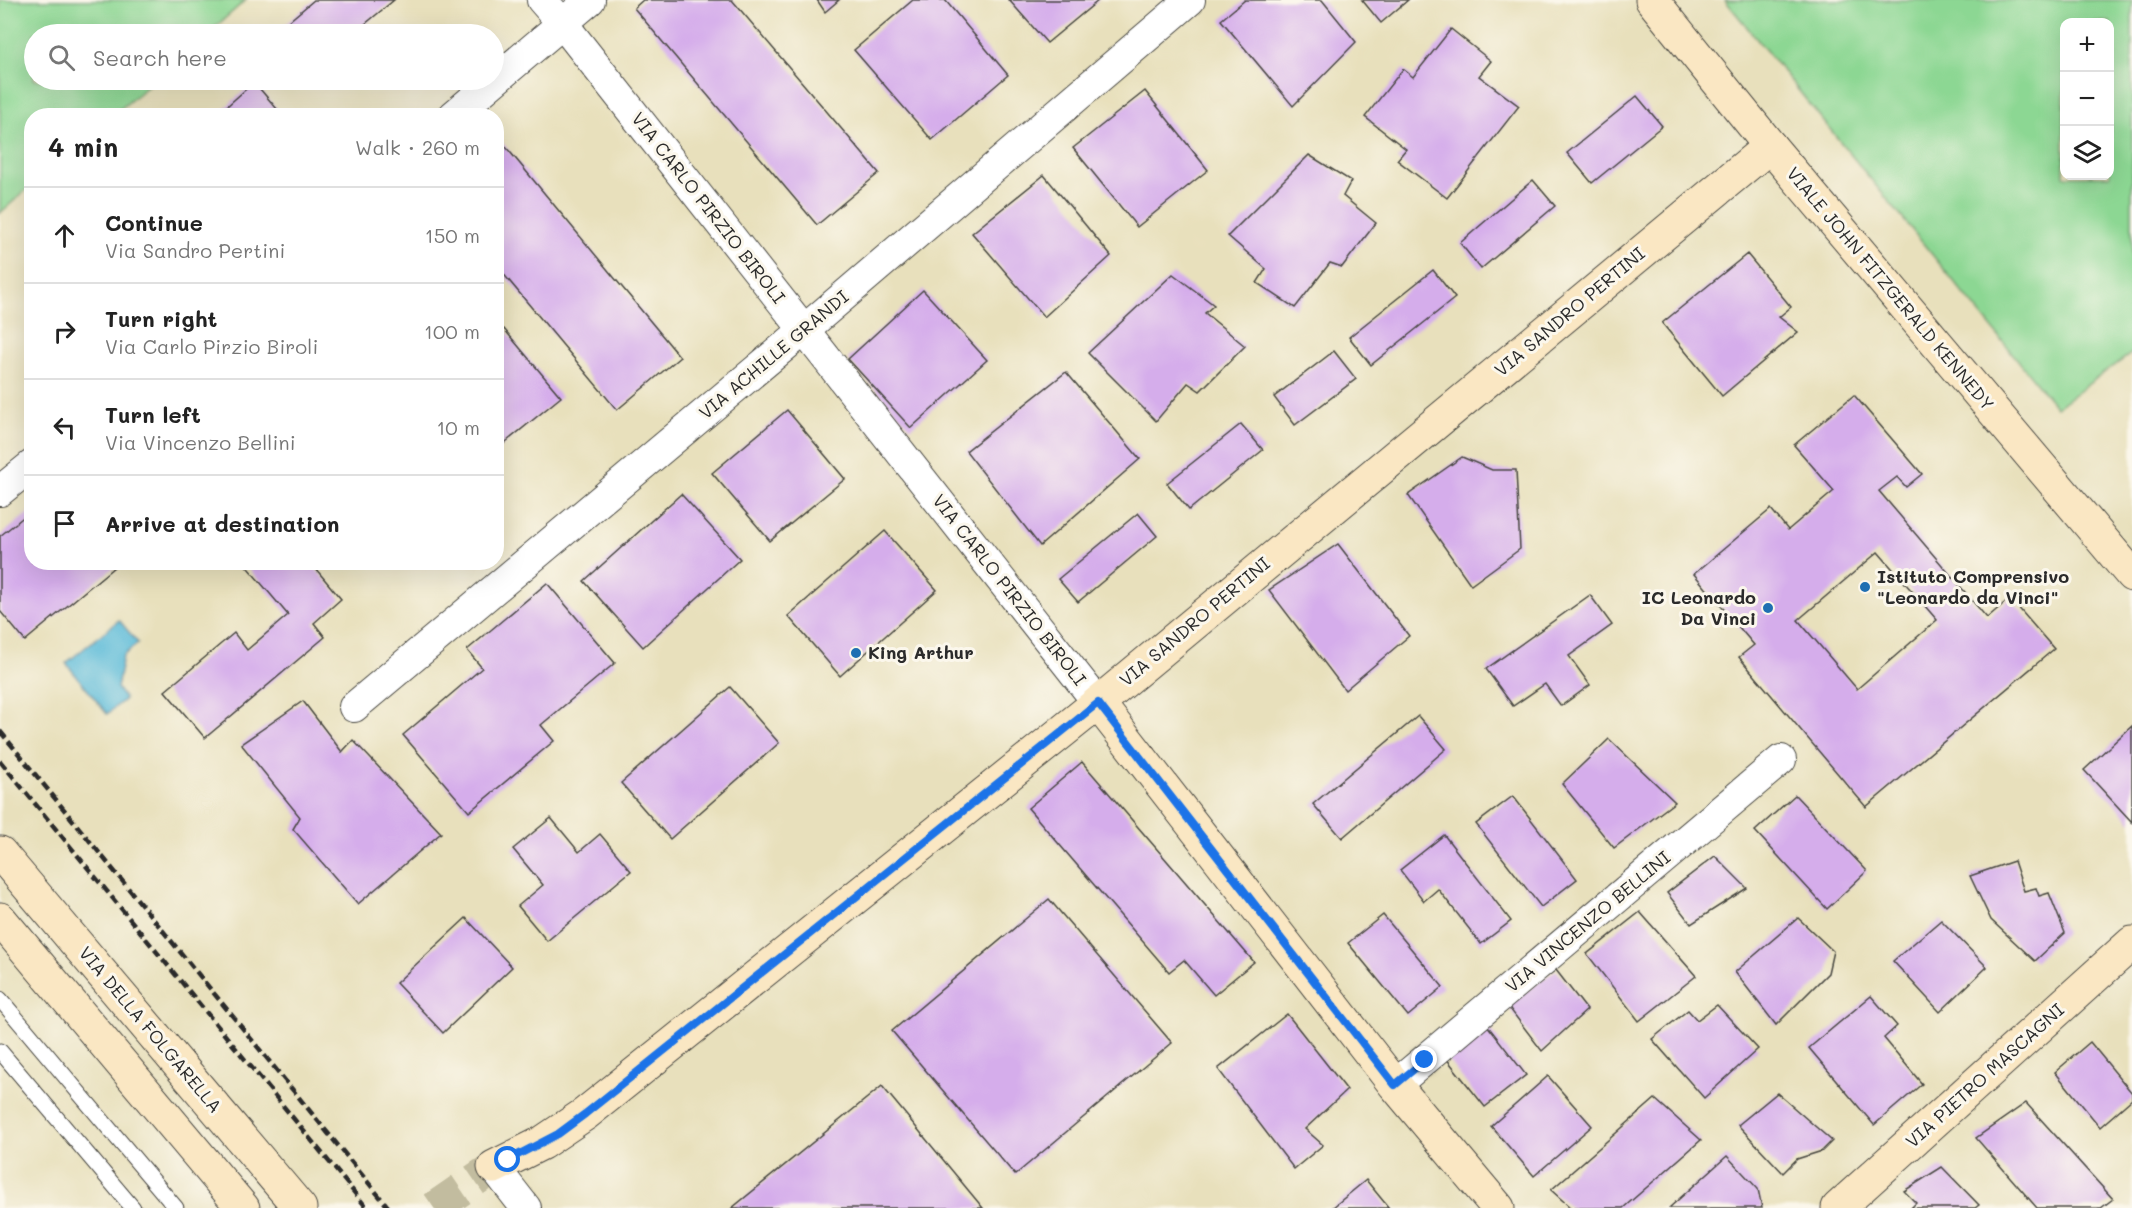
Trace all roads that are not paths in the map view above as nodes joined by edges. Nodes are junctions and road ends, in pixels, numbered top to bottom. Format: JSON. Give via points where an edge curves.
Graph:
{"nodes":[{"id":1,"x":542,"y":0,"type":"edge"},
{"id":2,"x":590,"y":0,"type":"edge"},
{"id":3,"x":1190,"y":0,"type":"edge"},
{"id":4,"x":1652,"y":0,"type":"edge"},
{"id":5,"x":563,"y":24,"type":"junction"},
{"id":6,"x":504,"y":73,"type":"edge"},
{"id":7,"x":484,"y":90,"type":"edge"},
{"id":8,"x":463,"y":108,"type":"edge"},
{"id":9,"x":1770,"y":146,"type":"junction"},
{"id":10,"x":804,"y":330,"type":"junction"},
{"id":11,"x":24,"y":472,"type":"edge"},
{"id":12,"x":0,"y":491,"type":"edge"},
{"id":13,"x":2132,"y":575,"type":"edge"},
{"id":14,"x":1098,"y":703,"type":"junction"},
{"id":15,"x":354,"y":707,"type":"dead end"},
{"id":16,"x":1781,"y":760,"type":"dead end"},
{"id":17,"x":0,"y":853,"type":"edge"},
{"id":18,"x":0,"y":919,"type":"edge"},
{"id":19,"x":2132,"y":943,"type":"edge"},
{"id":20,"x":0,"y":999,"type":"edge"},
{"id":21,"x":0,"y":1051,"type":"edge"},
{"id":22,"x":1395,"y":1085,"type":"junction"},
{"id":23,"x":494,"y":1167,"type":"joint"},
{"id":24,"x":133,"y":1208,"type":"edge"},
{"id":25,"x":177,"y":1208,"type":"edge"},
{"id":26,"x":243,"y":1208,"type":"edge"},
{"id":27,"x":300,"y":1208,"type":"edge"},
{"id":28,"x":526,"y":1208,"type":"edge"},
{"id":29,"x":1498,"y":1208,"type":"edge"},
{"id":30,"x":1838,"y":1208,"type":"edge"}],
"edges":[{"from":1,"to":5,"type":"street","name":"VIA CARLO PIRZIO BIROLI"},
{"from":2,"to":5,"type":"street"},
{"from":3,"to":10,"type":"street","name":"VIA ACHILLE GRANDI"},
{"from":4,"to":9,"type":"street","name":"VIALE JOHN FITZGERALD KENNEDY"},
{"from":5,"to":6,"type":"street"},
{"from":5,"to":10,"type":"street","name":"VIA CARLO PIRZIO BIROLI"},
{"from":7,"to":8,"type":"street"},
{"from":9,"to":13,"type":"street","name":"VIALE JOHN FITZGERALD KENNEDY"},
{"from":9,"to":14,"type":"street","name":"VIA SANDRO PERTINI"},
{"from":10,"to":14,"type":"street","name":"VIA CARLO PIRZIO BIROLI"},
{"from":10,"to":15,"type":"street","name":"VIA ACHILLE GRANDI"},
{"from":11,"to":12,"type":"street"},
{"from":14,"to":22,"type":"street","name":"VIA CARLO PIRZIO BIROLI"},
{"from":14,"to":23,"type":"street","name":"VIA SANDRO PERTINI","via":[[585,1114],[558,1134]]},
{"from":16,"to":22,"type":"street","name":"VIA VINCENZO BELLINI"},
{"from":17,"to":27,"type":"street","name":"VIA DELLA FOLGARELLA"},
{"from":18,"to":26,"type":"street"},
{"from":19,"to":30,"type":"street","name":"VIA PIETRO MASCAGNI"},
{"from":20,"to":25,"type":"lane"},
{"from":21,"to":24,"type":"lane"},
{"from":22,"to":29,"type":"street","name":"VIA CARLO PIRZIO BIROLI"},
{"from":23,"to":28,"type":"street"}]}
